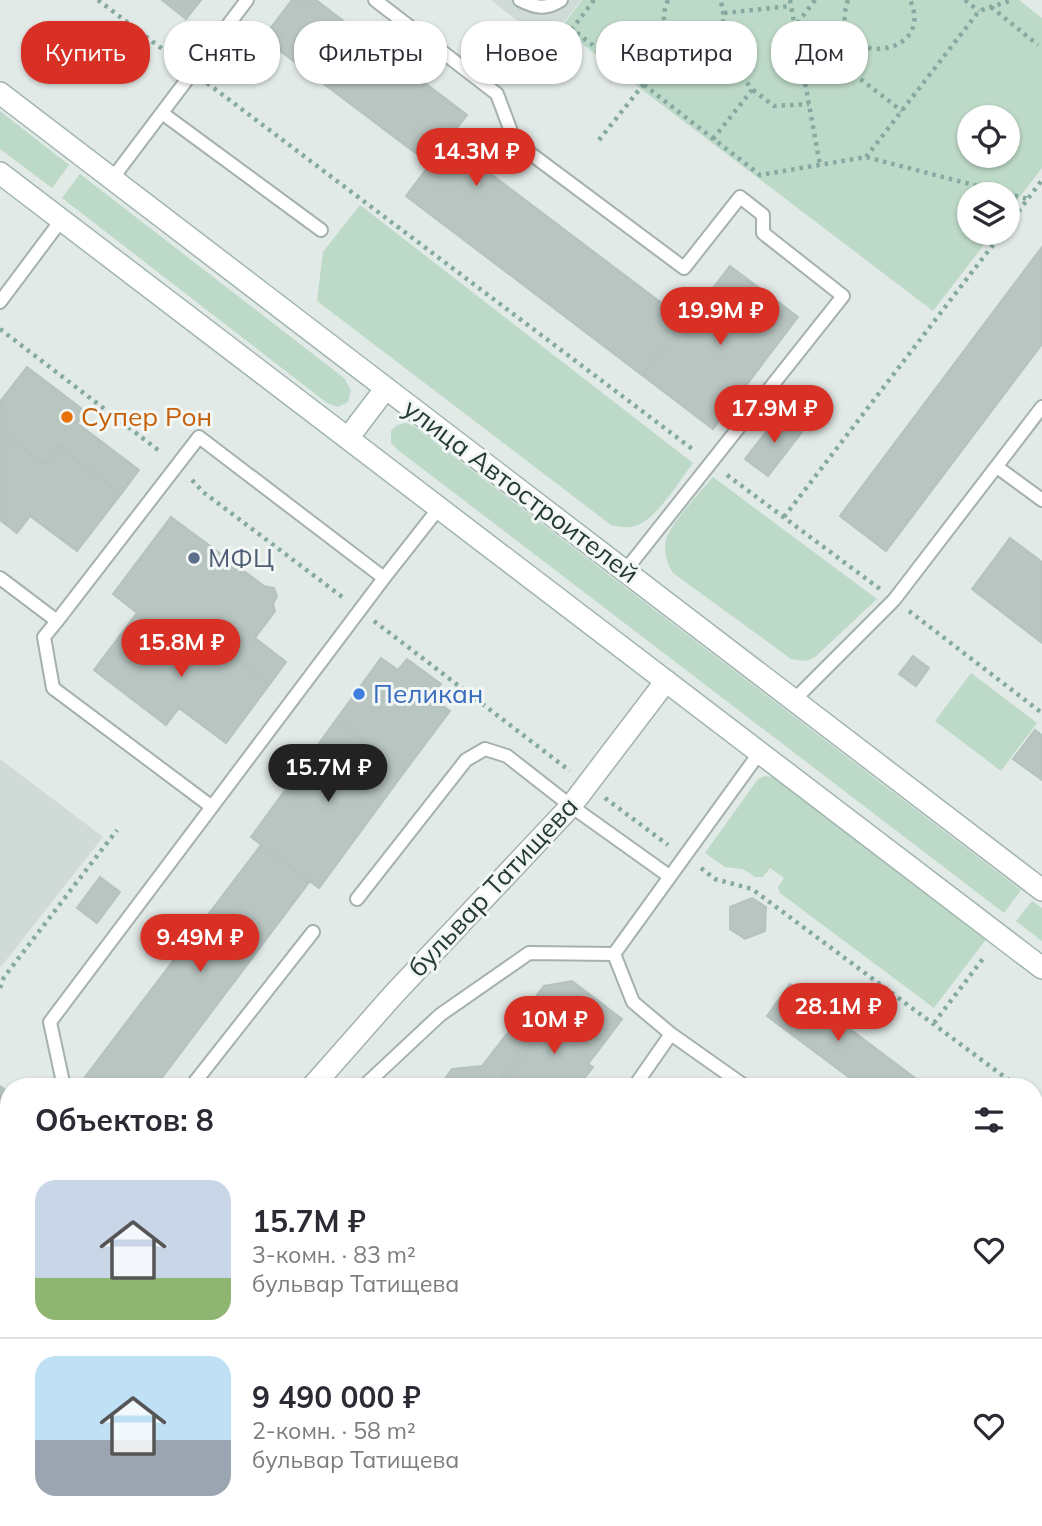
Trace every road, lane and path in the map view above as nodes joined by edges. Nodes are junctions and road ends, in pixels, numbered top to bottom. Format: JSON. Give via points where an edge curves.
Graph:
{"nodes":[{"id":1,"x":98,"y":0,"type":"edge"},
{"id":2,"x":247,"y":0,"type":"edge"},
{"id":3,"x":375,"y":0,"type":"edge"},
{"id":4,"x":520,"y":0,"type":"edge"},
{"id":5,"x":561,"y":0,"type":"edge"},
{"id":6,"x":594,"y":0,"type":"edge"},
{"id":7,"x":668,"y":0,"type":"edge"},
{"id":8,"x":720,"y":0,"type":"edge"},
{"id":9,"x":816,"y":0,"type":"edge"},
{"id":10,"x":848,"y":0,"type":"edge"},
{"id":11,"x":910,"y":0,"type":"edge"},
{"id":12,"x":965,"y":0,"type":"edge"},
{"id":13,"x":1012,"y":0,"type":"edge"},
{"id":14,"x":790,"y":3,"type":"edge"},
{"id":15,"x":990,"y":7,"type":"junction"},
{"id":16,"x":979,"y":11,"type":"junction"},
{"id":17,"x":724,"y":13,"type":"junction"},
{"id":18,"x":231,"y":21,"type":"edge"},
{"id":19,"x":665,"y":21,"type":"edge"},
{"id":20,"x":723,"y":21,"type":"edge"},
{"id":21,"x":793,"y":21,"type":"edge"},
{"id":22,"x":800,"y":21,"type":"edge"},
{"id":23,"x":845,"y":21,"type":"edge"},
{"id":24,"x":1038,"y":45,"type":"dead end"},
{"id":25,"x":868,"y":48,"type":"edge"},
{"id":26,"x":164,"y":50,"type":"edge"},
{"id":27,"x":183,"y":84,"type":"edge"},
{"id":28,"x":208,"y":84,"type":"edge"},
{"id":29,"x":748,"y":84,"type":"edge"},
{"id":30,"x":805,"y":84,"type":"edge"},
{"id":31,"x":867,"y":84,"type":"edge"},
{"id":32,"x":643,"y":85,"type":"junction"},
{"id":33,"x":752,"y":90,"type":"junction"},
{"id":34,"x":0,"y":93,"type":"edge"},
{"id":35,"x":809,"y":104,"type":"junction"},
{"id":36,"x":902,"y":111,"type":"junction"},
{"id":37,"x":162,"y":113,"type":"junction"},
{"id":38,"x":713,"y":139,"type":"junction"},
{"id":39,"x":599,"y":141,"type":"dead end"},
{"id":40,"x":866,"y":157,"type":"junction"},
{"id":41,"x":820,"y":165,"type":"junction"},
{"id":42,"x":0,"y":173,"type":"edge"},
{"id":43,"x":112,"y":179,"type":"junction"},
{"id":44,"x":1042,"y":180,"type":"edge"},
{"id":45,"x":1028,"y":199,"type":"junction"},
{"id":46,"x":1020,"y":209,"type":"edge"},
{"id":47,"x":62,"y":219,"type":"junction"},
{"id":48,"x":321,"y":230,"type":"dead end"},
{"id":49,"x":993,"y":245,"type":"edge"},
{"id":50,"x":0,"y":302,"type":"edge"},
{"id":51,"x":0,"y":329,"type":"edge"},
{"id":52,"x":386,"y":388,"type":"junction"},
{"id":53,"x":1042,"y":407,"type":"edge"},
{"id":54,"x":348,"y":439,"type":"junction"},
{"id":55,"x":711,"y":463,"type":"junction"},
{"id":56,"x":178,"y":466,"type":"junction"},
{"id":57,"x":997,"y":467,"type":"junction"},
{"id":58,"x":1042,"y":500,"type":"edge"},
{"id":59,"x":439,"y":508,"type":"junction"},
{"id":60,"x":784,"y":517,"type":"junction"},
{"id":61,"x":625,"y":571,"type":"junction"},
{"id":62,"x":0,"y":578,"type":"edge"},
{"id":63,"x":384,"y":578,"type":"junction"},
{"id":64,"x":894,"y":600,"type":"junction"},
{"id":65,"x":360,"y":611,"type":"junction"},
{"id":66,"x":57,"y":621,"type":"junction"},
{"id":67,"x":666,"y":681,"type":"junction"},
{"id":68,"x":794,"y":700,"type":"junction"},
{"id":69,"x":1042,"y":713,"type":"edge"},
{"id":70,"x":760,"y":752,"type":"junction"},
{"id":71,"x":587,"y":784,"type":"junction"},
{"id":72,"x":571,"y":806,"type":"junction"},
{"id":73,"x":212,"y":807,"type":"junction"},
{"id":74,"x":117,"y":830,"type":"dead end"},
{"id":75,"x":684,"y":856,"type":"junction"},
{"id":76,"x":669,"y":876,"type":"junction"},
{"id":77,"x":1042,"y":890,"type":"edge"},
{"id":78,"x":356,"y":899,"type":"dead end"},
{"id":79,"x":313,"y":932,"type":"dead end"},
{"id":80,"x":614,"y":954,"type":"junction"},
{"id":81,"x":1042,"y":968,"type":"edge"},
{"id":82,"x":0,"y":988,"type":"edge"},
{"id":83,"x":671,"y":1034,"type":"junction"},
{"id":84,"x":62,"y":1078,"type":"edge"},
{"id":85,"x":198,"y":1078,"type":"edge"},
{"id":86,"x":320,"y":1078,"type":"edge"},
{"id":87,"x":373,"y":1078,"type":"edge"},
{"id":88,"x":640,"y":1078,"type":"edge"},
{"id":89,"x":733,"y":1078,"type":"edge"},
{"id":90,"x":1006,"y":1078,"type":"edge"}],
"edges":[{"from":1,"to":26,"type":"path"},
{"from":2,"to":18,"type":"lane"},
{"from":3,"to":55,"type":"lane","via":[[498,94],[514,142],[684,268],[740,197],[763,215],[763,233],[843,296]]},
{"from":4,"to":5,"type":"lane","via":[[544,8]]},
{"from":6,"to":32,"type":"path","via":[[572,29]]},
{"from":7,"to":19,"type":"path"},
{"from":8,"to":17,"type":"path"},
{"from":9,"to":22,"type":"path"},
{"from":10,"to":23,"type":"path"},
{"from":11,"to":25,"type":"path","via":[[914,17],[906,37],[887,49]]},
{"from":12,"to":16,"type":"path"},
{"from":13,"to":15,"type":"path"},
{"from":14,"to":17,"type":"path"},
{"from":14,"to":21,"type":"path"},
{"from":15,"to":16,"type":"path"},
{"from":15,"to":24,"type":"path"},
{"from":16,"to":36,"type":"path"},
{"from":17,"to":20,"type":"path"},
{"from":27,"to":37,"type":"lane"},
{"from":28,"to":55,"type":"path"},
{"from":29,"to":33,"type":"path"},
{"from":30,"to":35,"type":"path"},
{"from":31,"to":36,"type":"path"},
{"from":32,"to":38,"type":"path"},
{"from":32,"to":39,"type":"path"},
{"from":33,"to":35,"type":"path","via":[[774,106]]},
{"from":33,"to":38,"type":"path"},
{"from":34,"to":43,"type":"main road","name":"улица Автостроителей"},
{"from":35,"to":41,"type":"path"},
{"from":36,"to":40,"type":"path"},
{"from":37,"to":43,"type":"lane"},
{"from":37,"to":48,"type":"lane"},
{"from":38,"to":41,"type":"path","via":[[760,175]]},
{"from":40,"to":41,"type":"path"},
{"from":40,"to":45,"type":"path"},
{"from":42,"to":47,"type":"main road"},
{"from":43,"to":52,"type":"main road","name":"улица Автостроителей"},
{"from":44,"to":45,"type":"path"},
{"from":45,"to":46,"type":"path"},
{"from":47,"to":50,"type":"lane"},
{"from":47,"to":54,"type":"main road"},
{"from":49,"to":60,"type":"path"},
{"from":51,"to":56,"type":"path"},
{"from":52,"to":54,"type":"main road"},
{"from":52,"to":61,"type":"main road","name":"улица Автостроителей"},
{"from":53,"to":57,"type":"lane"},
{"from":54,"to":59,"type":"main road"},
{"from":55,"to":60,"type":"path"},
{"from":55,"to":61,"type":"lane"},
{"from":56,"to":63,"type":"lane","via":[[199,437]]},
{"from":56,"to":65,"type":"path","via":[[203,492]]},
{"from":56,"to":66,"type":"lane"},
{"from":57,"to":58,"type":"lane"},
{"from":57,"to":64,"type":"lane"},
{"from":59,"to":63,"type":"lane"},
{"from":59,"to":67,"type":"main road"},
{"from":60,"to":64,"type":"path"},
{"from":61,"to":68,"type":"main road","name":"улица Автостроителей"},
{"from":62,"to":66,"type":"lane"},
{"from":63,"to":65,"type":"lane"},
{"from":64,"to":68,"type":"lane"},
{"from":64,"to":69,"type":"path"},
{"from":65,"to":71,"type":"path"},
{"from":65,"to":73,"type":"lane"},
{"from":66,"to":73,"type":"lane","via":[[44,637],[53,688]]},
{"from":67,"to":70,"type":"main road"},
{"from":67,"to":71,"type":"main road","name":"бульвар Татищева"},
{"from":68,"to":77,"type":"main road","name":"улица Автостроителей"},
{"from":70,"to":75,"type":"lane"},
{"from":70,"to":81,"type":"main road"},
{"from":71,"to":72,"type":"main road","name":"бульвар Татищева"},
{"from":71,"to":75,"type":"path"},
{"from":72,"to":76,"type":"lane"},
{"from":72,"to":78,"type":"lane","via":[[507,756],[485,749],[466,760]]},
{"from":72,"to":86,"type":"main road","name":"бульвар Татищева"},
{"from":73,"to":84,"type":"lane","via":[[50,1022]]},
{"from":74,"to":82,"type":"path"},
{"from":75,"to":76,"type":"lane"},
{"from":75,"to":90,"type":"path","via":[[715,879],[752,889]]},
{"from":76,"to":80,"type":"lane"},
{"from":79,"to":85,"type":"lane"},
{"from":80,"to":83,"type":"lane","via":[[633,1003]]},
{"from":80,"to":87,"type":"lane","via":[[529,953],[440,1015]]},
{"from":83,"to":88,"type":"lane"},
{"from":83,"to":89,"type":"lane"}]}
